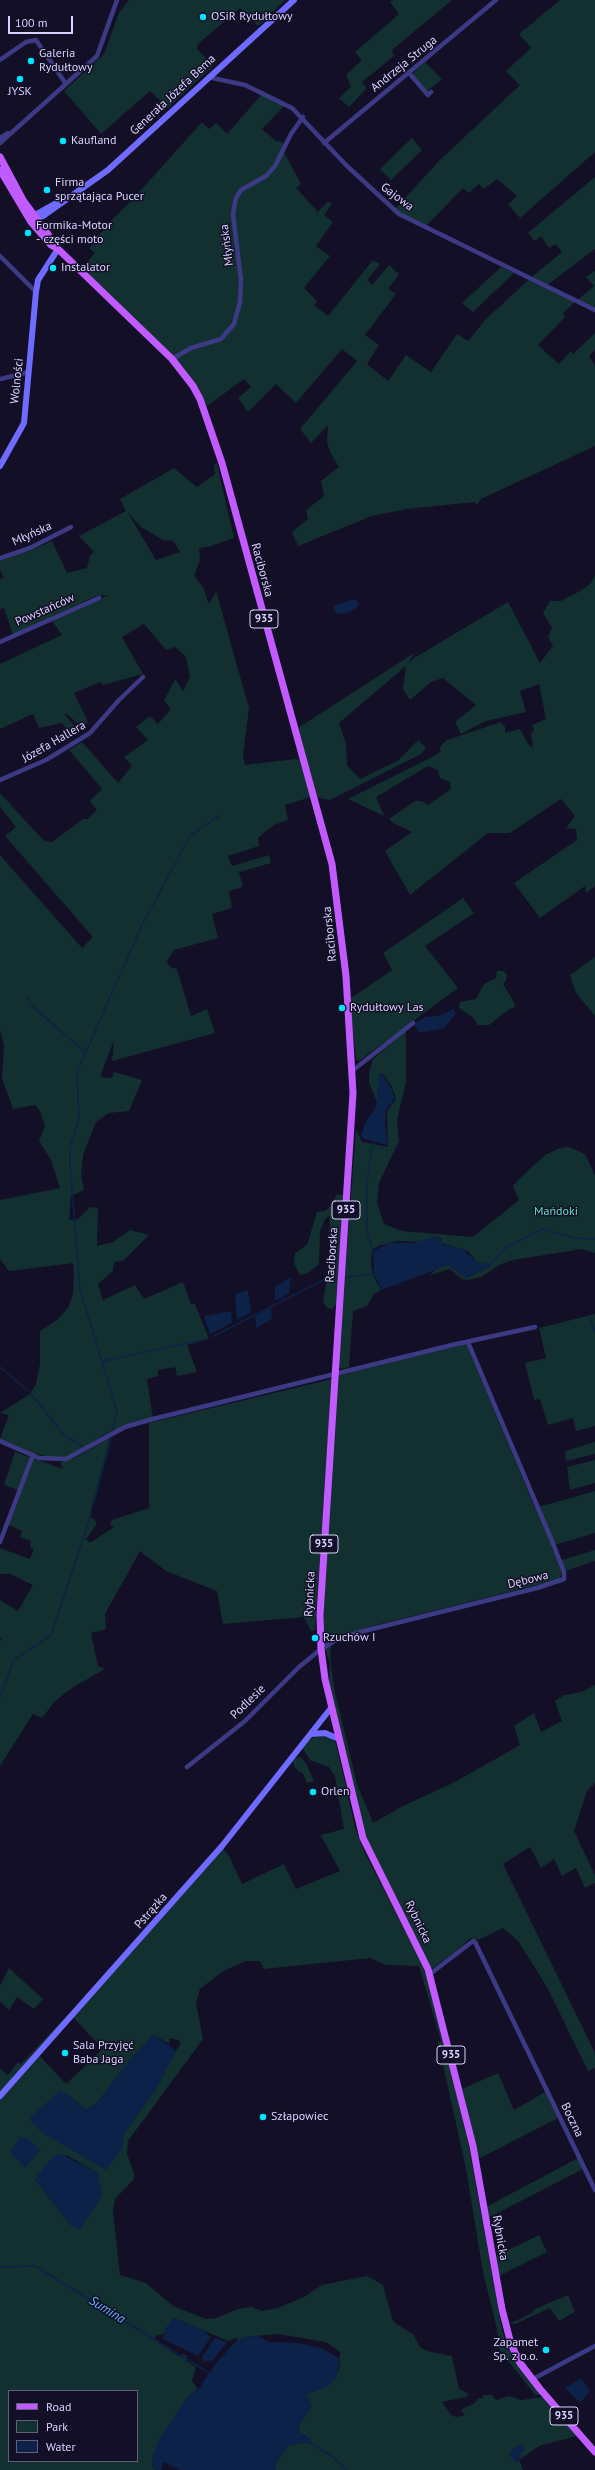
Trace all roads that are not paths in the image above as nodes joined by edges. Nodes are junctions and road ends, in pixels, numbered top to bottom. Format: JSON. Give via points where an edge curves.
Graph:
{"nodes":[{"id":1,"x":117,"y":0,"type":"edge"},
{"id":2,"x":294,"y":0,"type":"edge"},
{"id":3,"x":496,"y":0,"type":"edge"},
{"id":4,"x":0,"y":60,"type":"edge"},
{"id":5,"x":409,"y":73,"type":"junction"},
{"id":6,"x":208,"y":77,"type":"junction"},
{"id":7,"x":66,"y":84,"type":"junction"},
{"id":8,"x":431,"y":92,"type":"dead end"},
{"id":9,"x":303,"y":117,"type":"junction"},
{"id":10,"x":9,"y":132,"type":"junction"},
{"id":11,"x":1,"y":137,"type":"edge"},
{"id":12,"x":0,"y":143,"type":"edge"},
{"id":13,"x":324,"y":143,"type":"junction"},
{"id":14,"x":0,"y":157,"type":"edge"},
{"id":15,"x":0,"y":170,"type":"edge"},
{"id":16,"x":28,"y":208,"type":"junction"},
{"id":17,"x":42,"y":213,"type":"junction"},
{"id":18,"x":32,"y":218,"type":"junction"},
{"id":19,"x":44,"y":230,"type":"junction"},
{"id":20,"x":58,"y":249,"type":"junction"},
{"id":21,"x":0,"y":256,"type":"edge"},
{"id":22,"x":36,"y":292,"type":"junction"},
{"id":23,"x":595,"y":310,"type":"edge"},
{"id":24,"x":172,"y":359,"type":"junction"},
{"id":25,"x":29,"y":372,"type":"junction"},
{"id":26,"x":0,"y":379,"type":"edge"},
{"id":27,"x":0,"y":466,"type":"edge"},
{"id":28,"x":71,"y":527,"type":"dead end"},
{"id":29,"x":0,"y":558,"type":"edge"},
{"id":30,"x":99,"y":598,"type":"dead end"},
{"id":31,"x":0,"y":642,"type":"edge"},
{"id":32,"x":144,"y":677,"type":"dead end"},
{"id":33,"x":0,"y":780,"type":"edge"},
{"id":34,"x":413,"y":1023,"type":"dead end"},
{"id":35,"x":352,"y":1071,"type":"junction"},
{"id":36,"x":535,"y":1327,"type":"dead end"},
{"id":37,"x":468,"y":1342,"type":"junction"},
{"id":38,"x":336,"y":1375,"type":"junction"},
{"id":39,"x":0,"y":1441,"type":"edge"},
{"id":40,"x":33,"y":1455,"type":"junction"},
{"id":41,"x":0,"y":1542,"type":"edge"},
{"id":42,"x":320,"y":1649,"type":"junction"},
{"id":43,"x":331,"y":1708,"type":"junction"},
{"id":44,"x":311,"y":1734,"type":"junction"},
{"id":45,"x":339,"y":1739,"type":"junction"},
{"id":46,"x":187,"y":1767,"type":"dead end"},
{"id":47,"x":430,"y":1974,"type":"junction"},
{"id":48,"x":0,"y":2096,"type":"edge"},
{"id":49,"x":595,"y":2190,"type":"edge"},
{"id":50,"x":595,"y":2346,"type":"edge"},
{"id":51,"x":533,"y":2379,"type":"junction"},
{"id":52,"x":595,"y":2452,"type":"edge"}],
"edges":[{"from":1,"to":7,"type":"street","via":[[97,56]]},
{"from":2,"to":6,"type":"street","name":"Generała Józefa Bema"},
{"from":3,"to":5,"type":"street","name":"Andrzeja Struga"},
{"from":4,"to":7,"type":"street","via":[[26,42],[36,40]]},
{"from":5,"to":8,"type":"street","via":[[428,95]]},
{"from":5,"to":13,"type":"street","name":"Andrzeja Struga"},
{"from":6,"to":9,"type":"street","name":"Gajowa","via":[[245,85],[292,108]]},
{"from":6,"to":17,"type":"street","name":"Generała Józefa Bema","via":[[108,170]]},
{"from":7,"to":10,"type":"street"},
{"from":9,"to":13,"type":"street","name":"Gajowa"},
{"from":9,"to":24,"type":"street","name":"Młyńska","via":[[275,166],[266,176],[241,190],[236,198],[233,214],[241,280],[240,302],[234,324],[222,339],[190,348]]},
{"from":10,"to":11,"type":"street"},
{"from":10,"to":12,"type":"street"},
{"from":13,"to":23,"type":"street","name":"Gajowa","via":[[399,214]]},
{"from":14,"to":16,"type":"main road","name":"Raciborska","number":"935"},
{"from":15,"to":18,"type":"main road","name":"Raciborska","number":"935"},
{"from":16,"to":17,"type":"street"},
{"from":16,"to":18,"type":"main road","name":"Raciborska","number":"935"},
{"from":17,"to":18,"type":"street","name":"Generała Józefa Bema"},
{"from":17,"to":19,"type":"street"},
{"from":18,"to":19,"type":"main road","name":"Raciborska","number":"935"},
{"from":18,"to":20,"type":"main road","name":"Raciborska","number":"935","via":[[51,244]]},
{"from":19,"to":20,"type":"main road","name":"Raciborska","number":"935"},
{"from":20,"to":22,"type":"street","name":"Wolności","via":[[38,280]]},
{"from":20,"to":24,"type":"main road","name":"Raciborska","number":"935"},
{"from":21,"to":22,"type":"street"},
{"from":22,"to":25,"type":"street","name":"Wolności"},
{"from":24,"to":35,"type":"main road","name":"Raciborska","number":"935","via":[[193,386],[211,427],[332,864],[346,976]]},
{"from":25,"to":26,"type":"street"},
{"from":25,"to":27,"type":"street","name":"Wolności","via":[[24,423]]},
{"from":28,"to":29,"type":"street","name":"Młyńska","via":[[30,548]]},
{"from":30,"to":31,"type":"street","name":"Powstańców"},
{"from":32,"to":33,"type":"street","name":"Józefa Hallera","via":[[119,700],[90,733],[46,760]]},
{"from":34,"to":35,"type":"street"},
{"from":35,"to":38,"type":"main road","name":"Raciborska","number":"935","via":[[354,1093]]},
{"from":36,"to":37,"type":"street"},
{"from":37,"to":38,"type":"street"},
{"from":37,"to":42,"type":"street","name":"Dębowa","via":[[552,1541],[564,1572],[564,1579],[347,1636]]},
{"from":38,"to":40,"type":"street","via":[[124,1427],[66,1459]]},
{"from":38,"to":42,"type":"main road","name":"Rybnicka","number":"935","via":[[322,1570]]},
{"from":39,"to":40,"type":"street"},
{"from":40,"to":41,"type":"street"},
{"from":42,"to":43,"type":"main road","name":"Rybnicka","number":"935"},
{"from":42,"to":46,"type":"street","name":"Podlesie","via":[[269,1695],[245,1721]]},
{"from":43,"to":44,"type":"street","name":"Pstrązka"},
{"from":43,"to":45,"type":"main road","name":"Rybnicka","number":"935"},
{"from":44,"to":45,"type":"street","via":[[325,1733]]},
{"from":44,"to":48,"type":"street","name":"Pstrązka","via":[[222,1846]]},
{"from":45,"to":47,"type":"main road","name":"Rybnicka","number":"935","via":[[363,1838]]},
{"from":47,"to":49,"type":"street","name":"Boczna","via":[[472,1941],[475,1942]]},
{"from":47,"to":51,"type":"main road","name":"Rybnicka","number":"935","via":[[473,2146],[499,2295],[509,2337],[520,2363]]},
{"from":50,"to":51,"type":"street"},
{"from":51,"to":52,"type":"main road","name":"Rybnicka","number":"935"}]}
